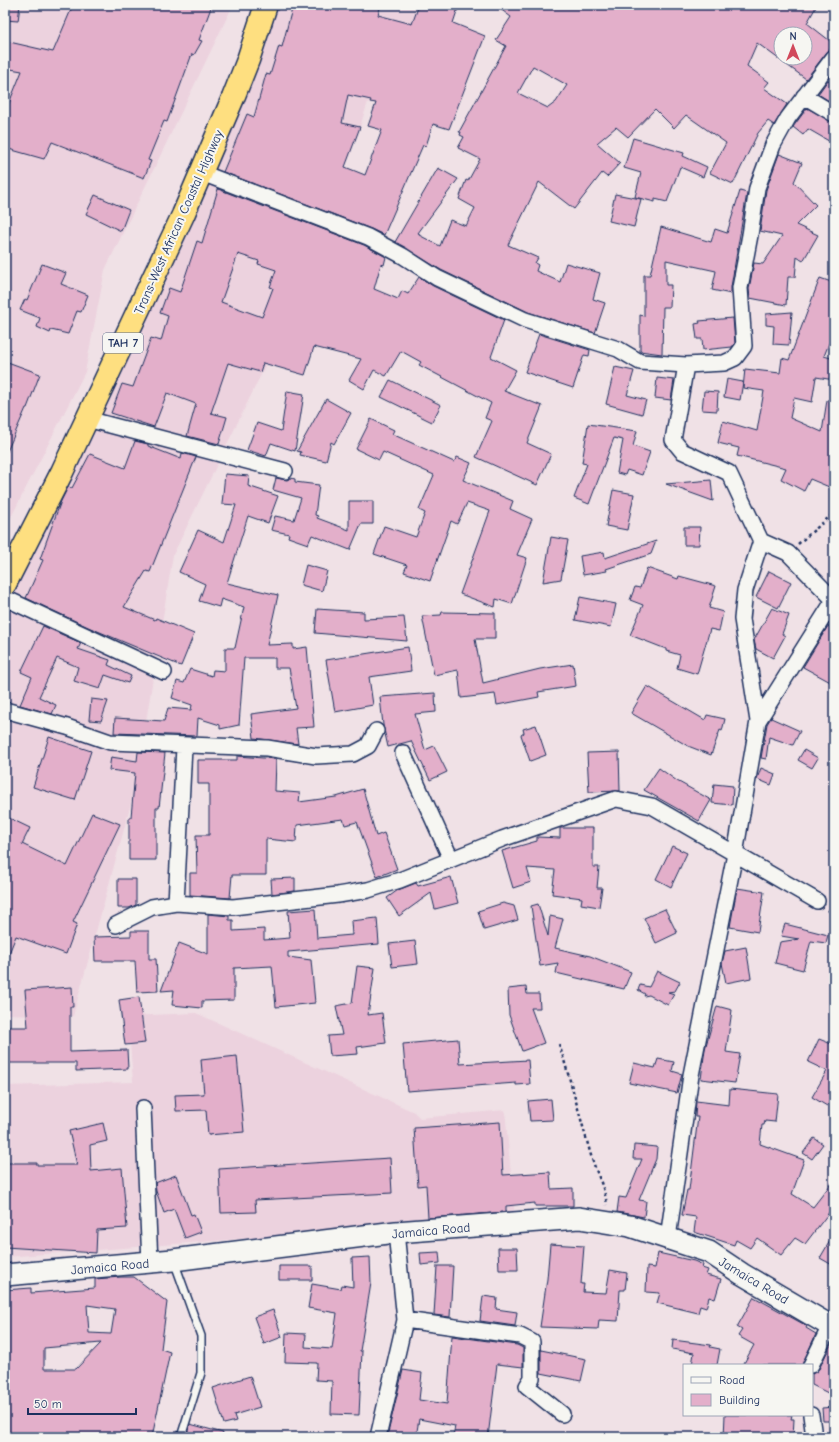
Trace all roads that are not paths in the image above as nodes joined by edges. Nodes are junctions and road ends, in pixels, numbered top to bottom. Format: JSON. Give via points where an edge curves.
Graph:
{"nodes":[{"id":1,"x":266,"y":5,"type":"edge"},
{"id":2,"x":834,"y":57,"type":"edge"},
{"id":3,"x":804,"y":96,"type":"junction"},
{"id":4,"x":834,"y":114,"type":"edge"},
{"id":5,"x":202,"y":173,"type":"junction"},
{"id":6,"x":686,"y":365,"type":"junction"},
{"id":7,"x":87,"y":419,"type":"junction"},
{"id":8,"x":285,"y":471,"type":"dead end"},
{"id":9,"x":761,"y":541,"type":"junction"},
{"id":10,"x":5,"y":584,"type":"edge"},
{"id":11,"x":5,"y":598,"type":"edge"},
{"id":12,"x":834,"y":600,"type":"edge"},
{"id":13,"x":164,"y":672,"type":"dead end"},
{"id":14,"x":5,"y":710,"type":"edge"},
{"id":15,"x":758,"y":721,"type":"junction"},
{"id":16,"x":376,"y":730,"type":"dead end"},
{"id":17,"x":184,"y":746,"type":"junction"},
{"id":18,"x":403,"y":753,"type":"dead end"},
{"id":19,"x":735,"y":854,"type":"junction"},
{"id":20,"x":451,"y":859,"type":"junction"},
{"id":21,"x":817,"y":901,"type":"dead end"},
{"id":22,"x":176,"y":903,"type":"junction"},
{"id":23,"x":116,"y":926,"type":"dead end"},
{"id":24,"x":143,"y":1108,"type":"dead end"},
{"id":25,"x":396,"y":1232,"type":"junction"},
{"id":26,"x":668,"y":1238,"type":"junction"},
{"id":27,"x":173,"y":1260,"type":"junction"},
{"id":28,"x":150,"y":1262,"type":"junction"},
{"id":29,"x":5,"y":1275,"type":"edge"},
{"id":30,"x":405,"y":1320,"type":"junction"},
{"id":31,"x":832,"y":1327,"type":"edge"},
{"id":32,"x":812,"y":1364,"type":"edge"},
{"id":33,"x":562,"y":1414,"type":"dead end"},
{"id":34,"x":811,"y":1416,"type":"edge"},
{"id":35,"x":181,"y":1437,"type":"edge"},
{"id":36,"x":378,"y":1437,"type":"edge"},
{"id":37,"x":814,"y":1437,"type":"edge"}],
"edges":[{"from":1,"to":5,"type":"highway","name":"Trans-West African Coastal Highway","number":"TAH 7","via":[[248,60]]},
{"from":2,"to":3,"type":"street"},
{"from":3,"to":4,"type":"street"},
{"from":3,"to":6,"type":"street","via":[[773,145],[757,188],[740,288],[744,346],[735,358],[724,363]]},
{"from":5,"to":6,"type":"street","via":[[368,237],[437,278],[525,320],[618,349],[640,362]]},
{"from":5,"to":7,"type":"highway","name":"Trans-West African Coastal Highway","number":"TAH 7"},
{"from":6,"to":9,"type":"street","via":[[673,440],[682,451],[729,473]]},
{"from":7,"to":8,"type":"street"},
{"from":7,"to":10,"type":"highway","name":"Trans-West African Coastal Highway","number":"TAH 7"},
{"from":9,"to":12,"type":"street","via":[[788,552]]},
{"from":9,"to":15,"type":"street","via":[[745,590],[742,619]]},
{"from":11,"to":13,"type":"street"},
{"from":12,"to":15,"type":"street"},
{"from":14,"to":17,"type":"street","via":[[110,742]]},
{"from":15,"to":19,"type":"street"},
{"from":16,"to":17,"type":"street","via":[[368,746],[353,754],[316,756],[267,748]]},
{"from":17,"to":22,"type":"street"},
{"from":18,"to":20,"type":"street"},
{"from":19,"to":20,"type":"street","via":[[652,806],[616,799],[571,813]]},
{"from":19,"to":21,"type":"street"},
{"from":19,"to":26,"type":"street","via":[[691,1075]]},
{"from":20,"to":22,"type":"street","via":[[400,880],[368,890],[338,895],[233,907]]},
{"from":22,"to":23,"type":"street","via":[[152,907]]},
{"from":24,"to":28,"type":"street"},
{"from":25,"to":26,"type":"street","name":"Jamaica Road","via":[[579,1218],[609,1222]]},
{"from":25,"to":27,"type":"street","name":"Jamaica Road"},
{"from":25,"to":30,"type":"street"},
{"from":26,"to":31,"type":"street","name":"Jamaica Road","via":[[709,1252]]},
{"from":27,"to":28,"type":"street","name":"Jamaica Road"},
{"from":27,"to":35,"type":"lane","via":[[201,1336],[201,1374]]},
{"from":28,"to":29,"type":"street","name":"Jamaica Road"},
{"from":30,"to":33,"type":"street","via":[[520,1336],[532,1342],[532,1378],[527,1386]]},
{"from":30,"to":36,"type":"street"},
{"from":31,"to":32,"type":"street"},
{"from":34,"to":37,"type":"street"}]}
